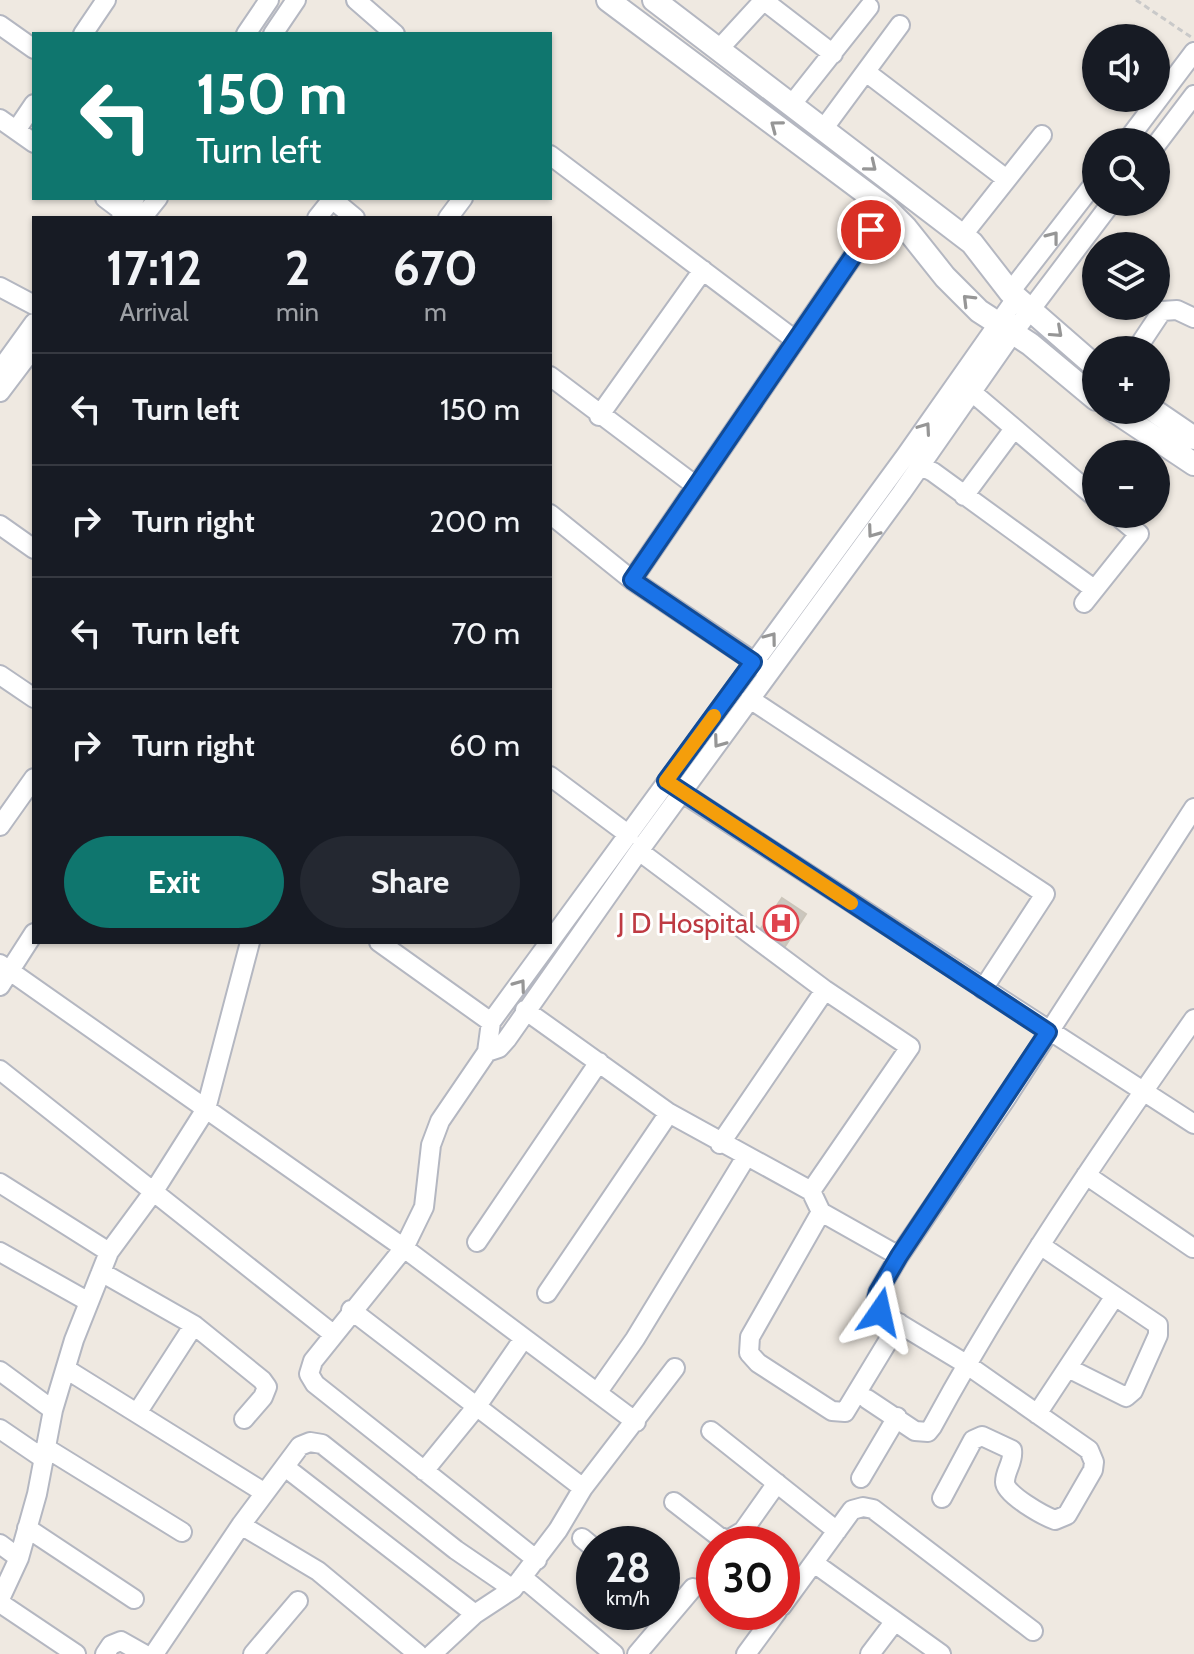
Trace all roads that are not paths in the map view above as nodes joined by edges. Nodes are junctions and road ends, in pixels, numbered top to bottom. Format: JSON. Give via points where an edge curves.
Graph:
{"nodes":[{"id":1,"x":106,"y":0,"type":"edge"},
{"id":2,"x":269,"y":0,"type":"edge"},
{"id":3,"x":296,"y":0,"type":"edge"},
{"id":4,"x":356,"y":0,"type":"edge"},
{"id":5,"x":654,"y":0,"type":"edge"},
{"id":6,"x":764,"y":0,"type":"edge"},
{"id":7,"x":621,"y":4,"type":"edge"},
{"id":8,"x":869,"y":7,"type":"dead end"},
{"id":9,"x":0,"y":25,"type":"edge"},
{"id":10,"x":900,"y":25,"type":"dead end"},
{"id":11,"x":84,"y":32,"type":"edge"},
{"id":12,"x":247,"y":32,"type":"edge"},
{"id":13,"x":274,"y":32,"type":"edge"},
{"id":14,"x":393,"y":32,"type":"edge"},
{"id":15,"x":32,"y":48,"type":"edge"},
{"id":16,"x":719,"y":49,"type":"junction"},
{"id":17,"x":1194,"y":52,"type":"edge"},
{"id":18,"x":833,"y":54,"type":"junction"},
{"id":19,"x":866,"y":72,"type":"junction"},
{"id":20,"x":1194,"y":95,"type":"edge"},
{"id":21,"x":792,"y":104,"type":"junction"},
{"id":22,"x":32,"y":107,"type":"edge"},
{"id":23,"x":0,"y":119,"type":"edge"},
{"id":24,"x":824,"y":128,"type":"junction"},
{"id":25,"x":1137,"y":128,"type":"edge"},
{"id":26,"x":1169,"y":128,"type":"edge"},
{"id":27,"x":17,"y":129,"type":"junction"},
{"id":28,"x":1042,"y":135,"type":"dead end"},
{"id":29,"x":32,"y":141,"type":"edge"},
{"id":30,"x":552,"y":157,"type":"edge"},
{"id":31,"x":1005,"y":178,"type":"junction"},
{"id":32,"x":109,"y":200,"type":"edge"},
{"id":33,"x":154,"y":200,"type":"edge"},
{"id":34,"x":331,"y":200,"type":"edge"},
{"id":35,"x":333,"y":200,"type":"edge"},
{"id":36,"x":1082,"y":202,"type":"edge"},
{"id":37,"x":886,"y":208,"type":"junction"},
{"id":38,"x":131,"y":212,"type":"edge"},
{"id":39,"x":319,"y":216,"type":"edge"},
{"id":40,"x":353,"y":216,"type":"edge"},
{"id":41,"x":1099,"y":216,"type":"edge"},
{"id":42,"x":962,"y":236,"type":"junction"},
{"id":43,"x":703,"y":270,"type":"junction"},
{"id":44,"x":0,"y":287,"type":"edge"},
{"id":45,"x":1019,"y":299,"type":"junction"},
{"id":46,"x":32,"y":304,"type":"edge"},
{"id":47,"x":1194,"y":317,"type":"edge"},
{"id":48,"x":32,"y":326,"type":"edge"},
{"id":49,"x":1005,"y":328,"type":"junction"},
{"id":50,"x":1145,"y":336,"type":"edge"},
{"id":51,"x":795,"y":340,"type":"junction"},
{"id":52,"x":32,"y":350,"type":"edge"},
{"id":53,"x":1082,"y":355,"type":"edge"},
{"id":54,"x":0,"y":370,"type":"edge"},
{"id":55,"x":552,"y":378,"type":"edge"},
{"id":56,"x":1082,"y":388,"type":"edge"},
{"id":57,"x":0,"y":392,"type":"edge"},
{"id":58,"x":973,"y":393,"type":"junction"},
{"id":59,"x":599,"y":416,"type":"junction"},
{"id":60,"x":1170,"y":422,"type":"edge"},
{"id":61,"x":1134,"y":424,"type":"edge"},
{"id":62,"x":1013,"y":430,"type":"junction"},
{"id":63,"x":1194,"y":438,"type":"edge"},
{"id":64,"x":1194,"y":464,"type":"edge"},
{"id":65,"x":921,"y":466,"type":"junction"},
{"id":66,"x":696,"y":486,"type":"junction"},
{"id":67,"x":1082,"y":487,"type":"edge"},
{"id":68,"x":964,"y":496,"type":"junction"},
{"id":69,"x":552,"y":516,"type":"edge"},
{"id":70,"x":0,"y":525,"type":"edge"},
{"id":71,"x":1132,"y":528,"type":"edge"},
{"id":72,"x":32,"y":548,"type":"edge"},
{"id":73,"x":632,"y":580,"type":"junction"},
{"id":74,"x":753,"y":662,"type":"junction"},
{"id":75,"x":770,"y":672,"type":"junction"},
{"id":76,"x":0,"y":675,"type":"edge"},
{"id":77,"x":32,"y":697,"type":"edge"},
{"id":78,"x":750,"y":699,"type":"junction"},
{"id":79,"x":552,"y":777,"type":"edge"},
{"id":80,"x":32,"y":781,"type":"edge"},
{"id":81,"x":666,"y":781,"type":"junction"},
{"id":82,"x":682,"y":794,"type":"junction"},
{"id":83,"x":1194,"y":808,"type":"edge"},
{"id":84,"x":0,"y":826,"type":"edge"},
{"id":85,"x":629,"y":835,"type":"junction"},
{"id":86,"x":639,"y":851,"type":"junction"},
{"id":87,"x":32,"y":936,"type":"edge"},
{"id":88,"x":552,"y":939,"type":"edge"},
{"id":89,"x":249,"y":944,"type":"edge"},
{"id":90,"x":382,"y":944,"type":"edge"},
{"id":91,"x":549,"y":944,"type":"edge"},
{"id":92,"x":4,"y":974,"type":"edge"},
{"id":93,"x":983,"y":989,"type":"junction"},
{"id":94,"x":825,"y":990,"type":"junction"},
{"id":95,"x":525,"y":1010,"type":"junction"},
{"id":96,"x":1194,"y":1019,"type":"edge"},
{"id":97,"x":491,"y":1022,"type":"junction"},
{"id":98,"x":1048,"y":1032,"type":"junction"},
{"id":99,"x":487,"y":1052,"type":"junction"},
{"id":100,"x":599,"y":1062,"type":"junction"},
{"id":101,"x":0,"y":1070,"type":"edge"},
{"id":102,"x":1143,"y":1092,"type":"junction"},
{"id":103,"x":206,"y":1109,"type":"junction"},
{"id":104,"x":669,"y":1113,"type":"junction"},
{"id":105,"x":1194,"y":1124,"type":"edge"},
{"id":106,"x":720,"y":1144,"type":"junction"},
{"id":107,"x":746,"y":1157,"type":"junction"},
{"id":108,"x":1086,"y":1175,"type":"junction"},
{"id":109,"x":0,"y":1183,"type":"edge"},
{"id":110,"x":154,"y":1191,"type":"junction"},
{"id":111,"x":811,"y":1191,"type":"junction"},
{"id":112,"x":821,"y":1212,"type":"junction"},
{"id":113,"x":477,"y":1242,"type":"dead end"},
{"id":114,"x":1040,"y":1245,"type":"junction"},
{"id":115,"x":404,"y":1248,"type":"junction"},
{"id":116,"x":1193,"y":1248,"type":"edge"},
{"id":117,"x":0,"y":1252,"type":"edge"},
{"id":118,"x":109,"y":1252,"type":"junction"},
{"id":119,"x":899,"y":1256,"type":"junction"},
{"id":120,"x":101,"y":1272,"type":"junction"},
{"id":121,"x":547,"y":1293,"type":"dead end"},
{"id":122,"x":1115,"y":1296,"type":"junction"},
{"id":123,"x":89,"y":1302,"type":"junction"},
{"id":124,"x":351,"y":1310,"type":"junction"},
{"id":125,"x":899,"y":1323,"type":"junction"},
{"id":126,"x":194,"y":1325,"type":"junction"},
{"id":127,"x":333,"y":1334,"type":"junction"},
{"id":128,"x":524,"y":1338,"type":"junction"},
{"id":129,"x":966,"y":1364,"type":"junction"},
{"id":130,"x":675,"y":1368,"type":"dead end"},
{"id":131,"x":1068,"y":1368,"type":"junction"},
{"id":132,"x":66,"y":1369,"type":"junction"},
{"id":133,"x":0,"y":1371,"type":"edge"},
{"id":134,"x":597,"y":1393,"type":"junction"},
{"id":135,"x":867,"y":1399,"type":"dead end"},
{"id":136,"x":477,"y":1406,"type":"junction"},
{"id":137,"x":53,"y":1410,"type":"junction"},
{"id":138,"x":137,"y":1413,"type":"junction"},
{"id":139,"x":1037,"y":1414,"type":"junction"},
{"id":140,"x":897,"y":1417,"type":"junction"},
{"id":141,"x":244,"y":1419,"type":"dead end"},
{"id":142,"x":636,"y":1422,"type":"junction"},
{"id":143,"x":0,"y":1429,"type":"edge"},
{"id":144,"x":711,"y":1431,"type":"dead end"},
{"id":145,"x":45,"y":1454,"type":"junction"},
{"id":146,"x":285,"y":1467,"type":"junction"},
{"id":147,"x":424,"y":1471,"type":"junction"},
{"id":148,"x":861,"y":1478,"type":"dead end"},
{"id":149,"x":777,"y":1483,"type":"junction"},
{"id":150,"x":583,"y":1488,"type":"junction"},
{"id":151,"x":265,"y":1493,"type":"junction"},
{"id":152,"x":942,"y":1498,"type":"dead end"},
{"id":153,"x":674,"y":1502,"type":"dead end"},
{"id":154,"x":241,"y":1525,"type":"junction"},
{"id":155,"x":27,"y":1528,"type":"junction"},
{"id":156,"x":837,"y":1531,"type":"junction"},
{"id":157,"x":182,"y":1532,"type":"dead end"},
{"id":158,"x":0,"y":1544,"type":"edge"},
{"id":159,"x":19,"y":1558,"type":"junction"},
{"id":160,"x":537,"y":1560,"type":"junction"},
{"id":161,"x":814,"y":1563,"type":"junction"},
{"id":162,"x":800,"y":1582,"type":"edge"},
{"id":163,"x":518,"y":1583,"type":"junction"},
{"id":164,"x":693,"y":1588,"type":"dead end"},
{"id":165,"x":134,"y":1599,"type":"dead end"},
{"id":166,"x":680,"y":1599,"type":"edge"},
{"id":167,"x":0,"y":1601,"type":"edge"},
{"id":168,"x":298,"y":1601,"type":"dead end"},
{"id":169,"x":475,"y":1614,"type":"junction"},
{"id":170,"x":895,"y":1621,"type":"junction"},
{"id":171,"x":653,"y":1630,"type":"edge"},
{"id":172,"x":764,"y":1630,"type":"edge"},
{"id":173,"x":1033,"y":1631,"type":"dead end"},
{"id":174,"x":76,"y":1654,"type":"edge"},
{"id":175,"x":105,"y":1654,"type":"edge"},
{"id":176,"x":144,"y":1654,"type":"edge"},
{"id":177,"x":154,"y":1654,"type":"edge"},
{"id":178,"x":253,"y":1654,"type":"edge"},
{"id":179,"x":418,"y":1654,"type":"edge"},
{"id":180,"x":432,"y":1654,"type":"edge"},
{"id":181,"x":614,"y":1654,"type":"edge"},
{"id":182,"x":637,"y":1654,"type":"edge"},
{"id":183,"x":746,"y":1654,"type":"edge"},
{"id":184,"x":870,"y":1654,"type":"edge"},
{"id":185,"x":941,"y":1654,"type":"edge"}],
"edges":[{"from":1,"to":11,"type":"street"},
{"from":2,"to":12,"type":"street"},
{"from":3,"to":13,"type":"street"},
{"from":4,"to":14,"type":"street"},
{"from":5,"to":16,"type":"street"},
{"from":6,"to":16,"type":"street"},
{"from":6,"to":18,"type":"street"},
{"from":37,"to":7,"type":"street","one_way":true},
{"from":8,"to":18,"type":"street"},
{"from":9,"to":15,"type":"street"},
{"from":10,"to":19,"type":"street"},
{"from":16,"to":21,"type":"street"},
{"from":17,"to":25,"type":"street"},
{"from":18,"to":21,"type":"street"},
{"from":19,"to":24,"type":"street"},
{"from":19,"to":31,"type":"street"},
{"from":20,"to":26,"type":"street"},
{"from":21,"to":24,"type":"street"},
{"from":22,"to":27,"type":"street"},
{"from":23,"to":27,"type":"street"},
{"from":24,"to":42,"type":"street","one_way":true},
{"from":27,"to":29,"type":"street"},
{"from":28,"to":31,"type":"street"},
{"from":30,"to":43,"type":"street"},
{"from":31,"to":42,"type":"street"},
{"from":32,"to":38,"type":"street"},
{"from":33,"to":38,"type":"street"},
{"from":34,"to":39,"type":"street"},
{"from":35,"to":40,"type":"street"},
{"from":45,"to":36,"type":"street","one_way":true},
{"from":49,"to":37,"type":"street","one_way":true,"via":[[945,277]]},
{"from":37,"to":51,"type":"street"},
{"from":41,"to":45,"type":"street"},
{"from":42,"to":45,"type":"street"},
{"from":43,"to":51,"type":"street"},
{"from":43,"to":59,"type":"street"},
{"from":44,"to":46,"type":"street"},
{"from":45,"to":49,"type":"street"},
{"from":45,"to":53,"type":"street","one_way":true},
{"from":47,"to":50,"type":"street","via":[[1162,311]]},
{"from":48,"to":54,"type":"street"},
{"from":49,"to":56,"type":"street"},
{"from":49,"to":58,"type":"street"},
{"from":74,"to":49,"type":"street","one_way":true},
{"from":51,"to":66,"type":"street"},
{"from":52,"to":57,"type":"street"},
{"from":55,"to":59,"type":"street"},
{"from":58,"to":62,"type":"street"},
{"from":58,"to":65,"type":"street"},
{"from":59,"to":66,"type":"street"},
{"from":60,"to":63,"type":"street"},
{"from":61,"to":64,"type":"street"},
{"from":62,"to":67,"type":"street"},
{"from":62,"to":68,"type":"street"},
{"from":65,"to":68,"type":"street"},
{"from":65,"to":75,"type":"street","one_way":true},
{"from":66,"to":73,"type":"street"},
{"from":68,"to":71,"type":"street","via":[[1089,596],[1139,534]]},
{"from":69,"to":73,"type":"street"},
{"from":70,"to":72,"type":"street"},
{"from":73,"to":74,"type":"street"},
{"from":74,"to":75,"type":"street"},
{"from":74,"to":81,"type":"street"},
{"from":75,"to":78,"type":"street"},
{"from":76,"to":77,"type":"street"},
{"from":78,"to":82,"type":"street","one_way":true},
{"from":78,"to":93,"type":"street","via":[[1045,894]]},
{"from":79,"to":85,"type":"street"},
{"from":80,"to":84,"type":"street"},
{"from":81,"to":82,"type":"street"},
{"from":81,"to":85,"type":"street"},
{"from":82,"to":86,"type":"street"},
{"from":82,"to":93,"type":"street"},
{"from":83,"to":98,"type":"street"},
{"from":88,"to":85,"type":"street","one_way":true},
{"from":86,"to":94,"type":"street"},
{"from":86,"to":95,"type":"street"},
{"from":87,"to":92,"type":"street"},
{"from":89,"to":103,"type":"street"},
{"from":90,"to":97,"type":"street"},
{"from":97,"to":91,"type":"street","one_way":true},
{"from":92,"to":103,"type":"street"},
{"from":93,"to":98,"type":"street"},
{"from":94,"to":106,"type":"street"},
{"from":94,"to":111,"type":"street","via":[[910,1047]]},
{"from":95,"to":99,"type":"street","via":[[499,1048]]},
{"from":95,"to":100,"type":"street"},
{"from":96,"to":102,"type":"street"},
{"from":97,"to":99,"type":"street"},
{"from":98,"to":102,"type":"street"},
{"from":98,"to":119,"type":"street"},
{"from":99,"to":115,"type":"street","via":[[440,1121],[431,1145],[424,1207]]},
{"from":100,"to":104,"type":"street"},
{"from":100,"to":113,"type":"street"},
{"from":101,"to":110,"type":"street"},
{"from":102,"to":105,"type":"street"},
{"from":102,"to":108,"type":"street"},
{"from":103,"to":110,"type":"street"},
{"from":103,"to":115,"type":"street"},
{"from":104,"to":106,"type":"street"},
{"from":104,"to":121,"type":"street"},
{"from":106,"to":107,"type":"street"},
{"from":107,"to":111,"type":"street"},
{"from":107,"to":134,"type":"street"},
{"from":108,"to":114,"type":"street"},
{"from":108,"to":116,"type":"street"},
{"from":109,"to":118,"type":"street"},
{"from":110,"to":118,"type":"street"},
{"from":110,"to":127,"type":"street"},
{"from":111,"to":112,"type":"street"},
{"from":112,"to":119,"type":"street"},
{"from":112,"to":125,"type":"street","via":[[750,1337],[749,1353],[832,1411],[845,1412]]},
{"from":114,"to":122,"type":"street"},
{"from":114,"to":129,"type":"street"},
{"from":115,"to":124,"type":"street"},
{"from":115,"to":128,"type":"street"},
{"from":117,"to":123,"type":"street"},
{"from":118,"to":120,"type":"street"},
{"from":119,"to":125,"type":"street","via":[[875,1304]]},
{"from":120,"to":123,"type":"street"},
{"from":120,"to":126,"type":"street"},
{"from":122,"to":131,"type":"street"},
{"from":122,"to":131,"type":"street","via":[[1158,1325],[1133,1391],[1126,1397],[1115,1394]]},
{"from":123,"to":132,"type":"street"},
{"from":124,"to":127,"type":"street"},
{"from":124,"to":136,"type":"street"},
{"from":125,"to":129,"type":"street"},
{"from":126,"to":138,"type":"street"},
{"from":126,"to":141,"type":"street","via":[[267,1387]]},
{"from":127,"to":147,"type":"street","via":[[313,1361],[309,1374],[315,1384]]},
{"from":128,"to":134,"type":"street"},
{"from":128,"to":136,"type":"street"},
{"from":129,"to":139,"type":"street"},
{"from":129,"to":140,"type":"street","via":[[928,1432],[915,1431]]},
{"from":130,"to":142,"type":"street"},
{"from":131,"to":139,"type":"street"},
{"from":132,"to":137,"type":"street"},
{"from":132,"to":138,"type":"street"},
{"from":133,"to":137,"type":"street"},
{"from":134,"to":142,"type":"street"},
{"from":135,"to":140,"type":"street"},
{"from":136,"to":147,"type":"street"},
{"from":136,"to":150,"type":"street"},
{"from":137,"to":145,"type":"street"},
{"from":138,"to":151,"type":"street"},
{"from":139,"to":152,"type":"street","via":[[1093,1455],[1093,1470],[1067,1515],[1050,1519],[1008,1492],[1012,1450],[982,1436],[973,1440]]},
{"from":140,"to":148,"type":"street"},
{"from":142,"to":150,"type":"street"},
{"from":143,"to":145,"type":"street"},
{"from":144,"to":149,"type":"street"},
{"from":145,"to":155,"type":"street"},
{"from":145,"to":157,"type":"street"},
{"from":146,"to":151,"type":"street"},
{"from":146,"to":163,"type":"street","via":[[300,1446],[322,1444],[456,1550]]},
{"from":146,"to":169,"type":"street"},
{"from":147,"to":160,"type":"street"},
{"from":149,"to":153,"type":"street","via":[[743,1531],[728,1540]]},
{"from":149,"to":156,"type":"street"},
{"from":150,"to":160,"type":"street"},
{"from":151,"to":154,"type":"street"},
{"from":154,"to":177,"type":"street"},
{"from":154,"to":179,"type":"street","via":[[318,1571]]},
{"from":155,"to":159,"type":"street"},
{"from":155,"to":165,"type":"street"},
{"from":156,"to":161,"type":"street"},
{"from":156,"to":173,"type":"street","via":[[852,1510],[873,1509]]},
{"from":158,"to":159,"type":"street"},
{"from":159,"to":167,"type":"street"},
{"from":160,"to":163,"type":"street"},
{"from":161,"to":162,"type":"street"},
{"from":161,"to":170,"type":"street"},
{"from":163,"to":169,"type":"street"},
{"from":163,"to":181,"type":"street"},
{"from":164,"to":166,"type":"street"},
{"from":167,"to":174,"type":"street"},
{"from":168,"to":178,"type":"street"},
{"from":169,"to":180,"type":"street"},
{"from":170,"to":184,"type":"street"},
{"from":170,"to":185,"type":"street"},
{"from":171,"to":182,"type":"street"},
{"from":172,"to":183,"type":"street"},
{"from":175,"to":176,"type":"street","via":[[121,1641]]}]}
